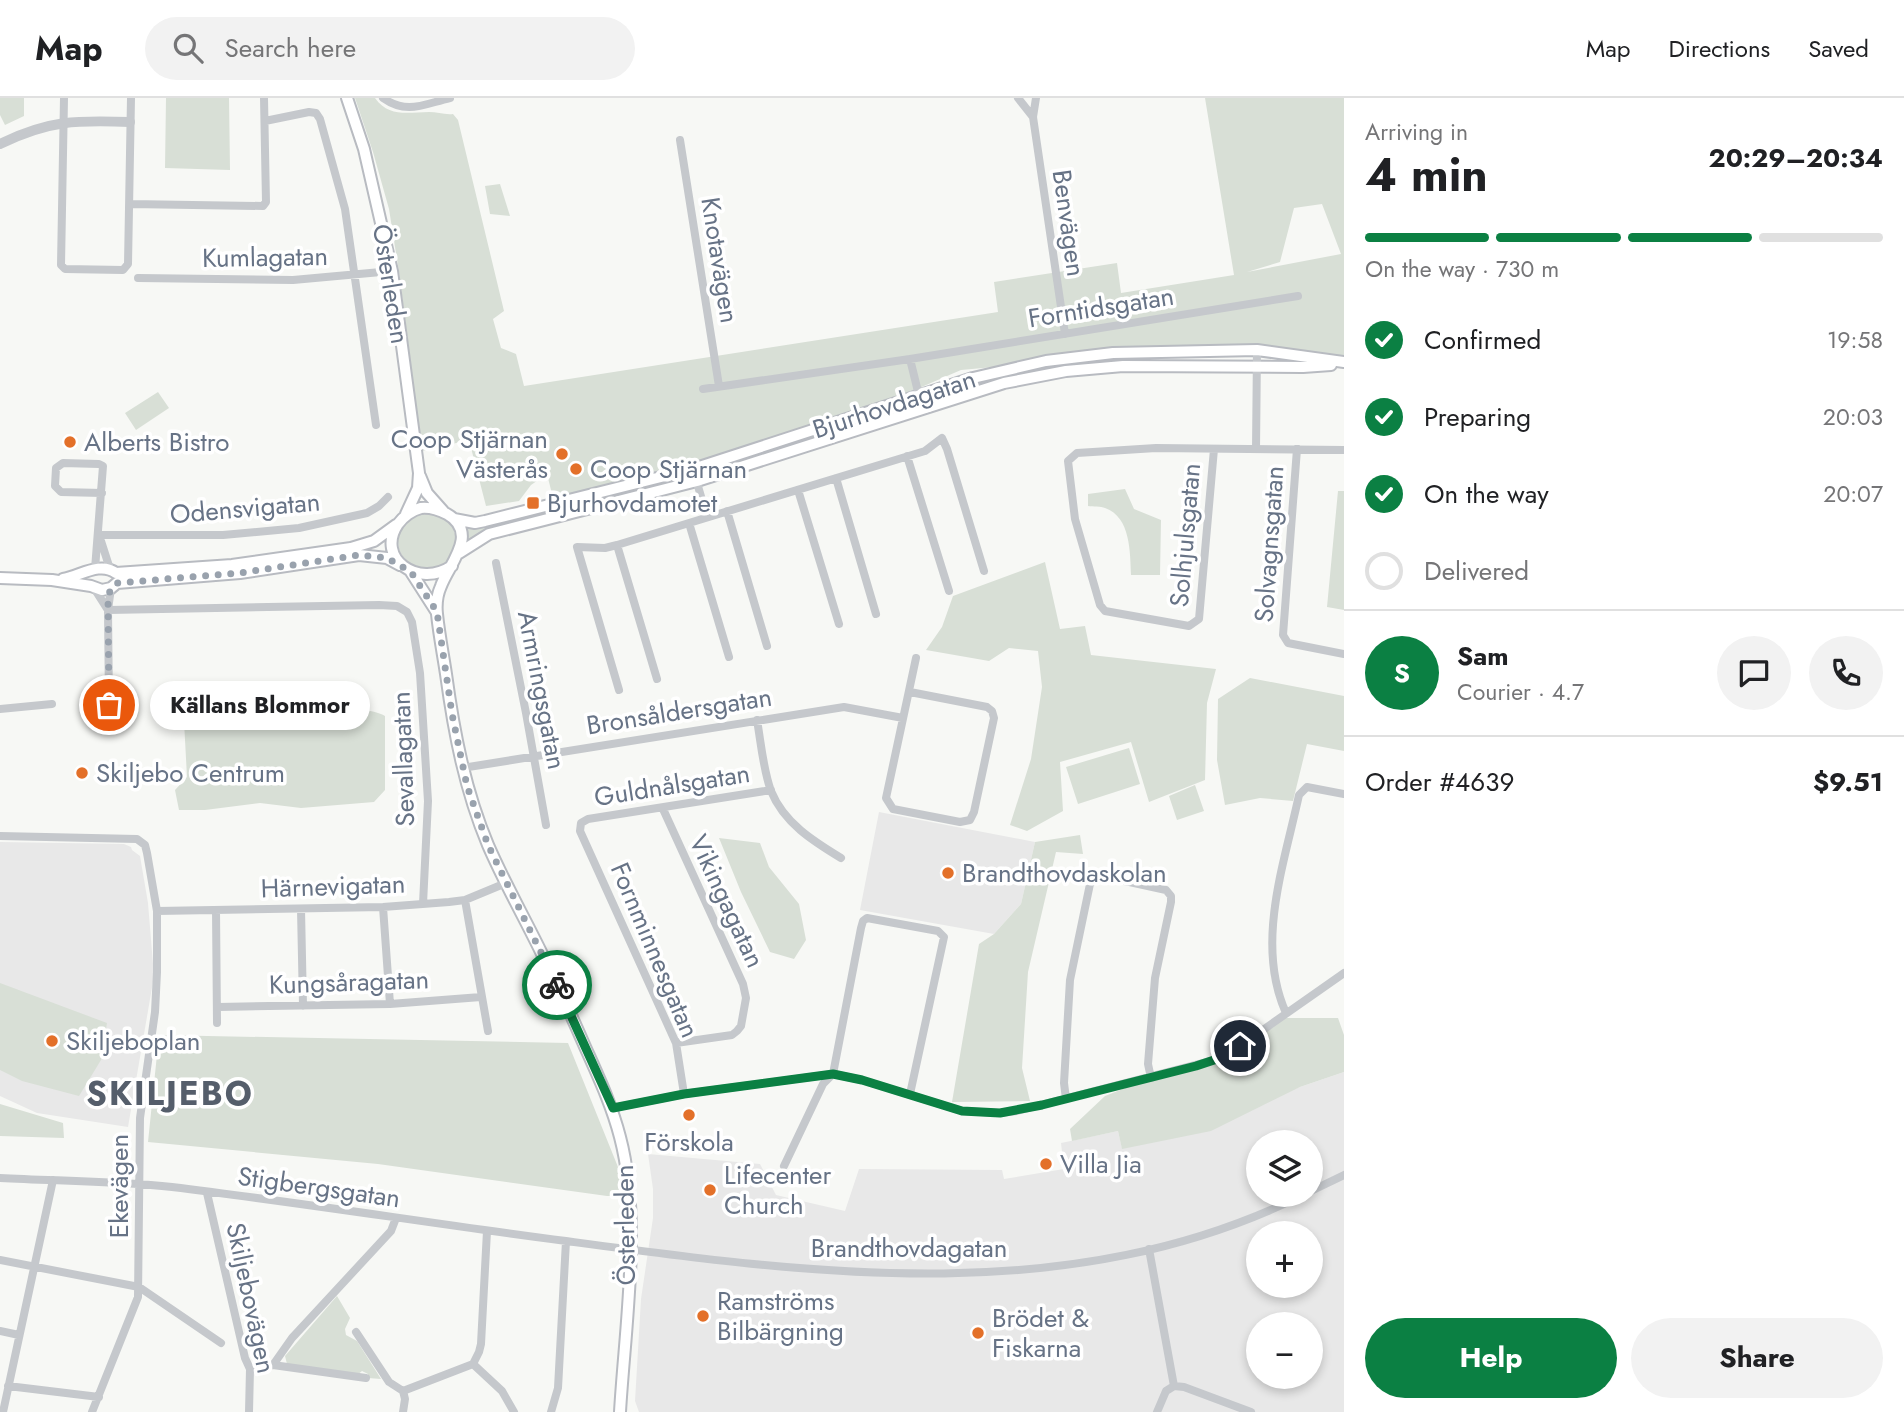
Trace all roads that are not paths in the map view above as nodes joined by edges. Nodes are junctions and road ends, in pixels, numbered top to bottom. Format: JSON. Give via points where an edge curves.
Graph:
{"nodes":[{"id":1,"x":64,"y":98,"type":"edge"},
{"id":2,"x":131,"y":98,"type":"edge"},
{"id":3,"x":264,"y":98,"type":"edge"},
{"id":4,"x":347,"y":98,"type":"edge"},
{"id":5,"x":383,"y":98,"type":"edge"},
{"id":6,"x":450,"y":98,"type":"edge"},
{"id":7,"x":1018,"y":98,"type":"edge"},
{"id":8,"x":1036,"y":98,"type":"edge"},
{"id":9,"x":423,"y":101,"type":"edge"},
{"id":10,"x":1032,"y":117,"type":"junction"},
{"id":11,"x":64,"y":121,"type":"junction"},
{"id":12,"x":265,"y":121,"type":"junction"},
{"id":13,"x":130,"y":122,"type":"junction"},
{"id":14,"x":680,"y":140,"type":"dead end"},
{"id":15,"x":0,"y":144,"type":"edge"},
{"id":16,"x":130,"y":204,"type":"junction"},
{"id":17,"x":392,"y":271,"type":"junction"},
{"id":18,"x":356,"y":276,"type":"junction"},
{"id":19,"x":138,"y":278,"type":"dead end"},
{"id":20,"x":1298,"y":296,"type":"dead end"},
{"id":21,"x":1065,"y":334,"type":"junction"},
{"id":22,"x":1257,"y":350,"type":"junction"},
{"id":23,"x":911,"y":359,"type":"junction"},
{"id":24,"x":1344,"y":362,"type":"edge"},
{"id":25,"x":1256,"y":366,"type":"junction"},
{"id":26,"x":719,"y":386,"type":"junction"},
{"id":27,"x":703,"y":389,"type":"dead end"},
{"id":28,"x":920,"y":395,"type":"junction"},
{"id":29,"x":922,"y":408,"type":"junction"},
{"id":30,"x":376,"y":425,"type":"dead end"},
{"id":31,"x":1214,"y":449,"type":"junction"},
{"id":32,"x":1256,"y":449,"type":"junction"},
{"id":33,"x":1297,"y":449,"type":"junction"},
{"id":34,"x":1344,"y":450,"type":"edge"},
{"id":35,"x":907,"y":456,"type":"junction"},
{"id":36,"x":693,"y":469,"type":"junction"},
{"id":37,"x":419,"y":473,"type":"junction"},
{"id":38,"x":836,"y":478,"type":"junction"},
{"id":39,"x":697,"y":481,"type":"junction"},
{"id":40,"x":621,"y":488,"type":"junction"},
{"id":41,"x":798,"y":490,"type":"junction"},
{"id":42,"x":102,"y":493,"type":"junction"},
{"id":43,"x":388,"y":497,"type":"dead end"},
{"id":44,"x":624,"y":500,"type":"junction"},
{"id":45,"x":727,"y":511,"type":"junction"},
{"id":46,"x":450,"y":516,"type":"junction"},
{"id":47,"x":708,"y":517,"type":"junction"},
{"id":48,"x":401,"y":520,"type":"junction"},
{"id":49,"x":689,"y":523,"type":"junction"},
{"id":50,"x":99,"y":535,"type":"junction"},
{"id":51,"x":617,"y":545,"type":"junction"},
{"id":52,"x":459,"y":553,"type":"junction"},
{"id":53,"x":496,"y":563,"type":"dead end"},
{"id":54,"x":452,"y":566,"type":"junction"},
{"id":55,"x":407,"y":569,"type":"junction"},
{"id":56,"x":93,"y":570,"type":"junction"},
{"id":57,"x":984,"y":571,"type":"dead end"},
{"id":58,"x":0,"y":578,"type":"edge"},
{"id":59,"x":113,"y":578,"type":"junction"},
{"id":60,"x":52,"y":580,"type":"junction"},
{"id":61,"x":92,"y":587,"type":"junction"},
{"id":62,"x":949,"y":591,"type":"dead end"},
{"id":63,"x":108,"y":610,"type":"junction"},
{"id":64,"x":437,"y":612,"type":"junction"},
{"id":65,"x":876,"y":614,"type":"dead end"},
{"id":66,"x":839,"y":624,"type":"dead end"},
{"id":67,"x":767,"y":646,"type":"dead end"},
{"id":68,"x":1344,"y":654,"type":"edge"},
{"id":69,"x":729,"y":657,"type":"dead end"},
{"id":70,"x":916,"y":658,"type":"dead end"},
{"id":71,"x":657,"y":679,"type":"dead end"},
{"id":72,"x":619,"y":690,"type":"dead end"},
{"id":73,"x":909,"y":692,"type":"junction"},
{"id":74,"x":52,"y":704,"type":"dead end"},
{"id":75,"x":109,"y":705,"type":"dead end"},
{"id":76,"x":0,"y":709,"type":"edge"},
{"id":77,"x":903,"y":718,"type":"junction"},
{"id":78,"x":757,"y":720,"type":"junction"},
{"id":79,"x":533,"y":755,"type":"junction"},
{"id":80,"x":462,"y":768,"type":"junction"},
{"id":81,"x":771,"y":790,"type":"junction"},
{"id":82,"x":1344,"y":794,"type":"edge"},
{"id":83,"x":663,"y":809,"type":"junction"},
{"id":84,"x":581,"y":824,"type":"joint"},
{"id":85,"x":546,"y":825,"type":"dead end"},
{"id":86,"x":0,"y":836,"type":"edge"},
{"id":87,"x":841,"y":858,"type":"dead end"},
{"id":88,"x":506,"y":883,"type":"junction"},
{"id":89,"x":465,"y":900,"type":"junction"},
{"id":90,"x":423,"y":904,"type":"junction"},
{"id":91,"x":383,"y":907,"type":"junction"},
{"id":92,"x":300,"y":909,"type":"junction"},
{"id":93,"x":216,"y":910,"type":"junction"},
{"id":94,"x":158,"y":911,"type":"junction"},
{"id":95,"x":1344,"y":973,"type":"edge"},
{"id":96,"x":481,"y":998,"type":"junction"},
{"id":97,"x":390,"y":1004,"type":"junction"},
{"id":98,"x":303,"y":1006,"type":"junction"},
{"id":99,"x":218,"y":1007,"type":"junction"},
{"id":100,"x":1286,"y":1013,"type":"junction"},
{"id":101,"x":217,"y":1023,"type":"dead end"},
{"id":102,"x":488,"y":1031,"type":"dead end"},
{"id":103,"x":676,"y":1043,"type":"junction"},
{"id":104,"x":833,"y":1074,"type":"junction"},
{"id":105,"x":1151,"y":1078,"type":"junction"},
{"id":106,"x":684,"y":1094,"type":"junction"},
{"id":107,"x":910,"y":1094,"type":"junction"},
{"id":108,"x":1066,"y":1099,"type":"junction"},
{"id":109,"x":613,"y":1108,"type":"junction"},
{"id":110,"x":784,"y":1166,"type":"dead end"},
{"id":111,"x":1344,"y":1175,"type":"edge"},
{"id":112,"x":0,"y":1178,"type":"edge"},
{"id":113,"x":53,"y":1180,"type":"junction"},
{"id":114,"x":140,"y":1184,"type":"junction"},
{"id":115,"x":1323,"y":1185,"type":"edge"},
{"id":116,"x":207,"y":1193,"type":"junction"},
{"id":117,"x":1274,"y":1207,"type":"edge"},
{"id":118,"x":396,"y":1218,"type":"junction"},
{"id":119,"x":487,"y":1231,"type":"junction"},
{"id":120,"x":566,"y":1241,"type":"junction"},
{"id":121,"x":1149,"y":1250,"type":"junction"},
{"id":122,"x":630,"y":1251,"type":"junction"},
{"id":123,"x":0,"y":1260,"type":"edge"},
{"id":124,"x":35,"y":1267,"type":"junction"},
{"id":125,"x":139,"y":1287,"type":"junction"},
{"id":126,"x":0,"y":1331,"type":"edge"},
{"id":127,"x":356,"y":1332,"type":"dead end"},
{"id":128,"x":19,"y":1335,"type":"junction"},
{"id":129,"x":221,"y":1343,"type":"dead end"},
{"id":130,"x":473,"y":1364,"type":"junction"},
{"id":131,"x":273,"y":1365,"type":"junction"},
{"id":132,"x":250,"y":1369,"type":"junction"},
{"id":133,"x":366,"y":1378,"type":"dead end"},
{"id":134,"x":8,"y":1386,"type":"junction"},
{"id":135,"x":1174,"y":1386,"type":"junction"},
{"id":136,"x":403,"y":1391,"type":"junction"},
{"id":137,"x":99,"y":1397,"type":"junction"},
{"id":138,"x":3,"y":1412,"type":"edge"},
{"id":139,"x":92,"y":1412,"type":"edge"},
{"id":140,"x":248,"y":1412,"type":"edge"},
{"id":141,"x":403,"y":1412,"type":"edge"},
{"id":142,"x":514,"y":1412,"type":"edge"},
{"id":143,"x":551,"y":1412,"type":"edge"},
{"id":144,"x":620,"y":1412,"type":"edge"},
{"id":145,"x":1157,"y":1412,"type":"edge"},
{"id":146,"x":1251,"y":1412,"type":"edge"}],
"edges":[{"from":1,"to":11,"type":"street"},
{"from":2,"to":13,"type":"street"},
{"from":3,"to":12,"type":"street"},
{"from":4,"to":17,"type":"main road","name":"Österleden","via":[[364,149]]},
{"from":5,"to":9,"type":"street","via":[[404,108]]},
{"from":6,"to":9,"type":"street"},
{"from":7,"to":10,"type":"street","name":"Benvägen"},
{"from":8,"to":10,"type":"street","name":"Benvägen"},
{"from":10,"to":21,"type":"street","name":"Benvägen"},
{"from":11,"to":13,"type":"street"},
{"from":11,"to":15,"type":"street"},
{"from":11,"to":16,"type":"street","via":[[61,265],[123,270]]},
{"from":12,"to":16,"type":"street","via":[[263,206]]},
{"from":12,"to":18,"type":"street","via":[[309,112],[320,119],[345,208]]},
{"from":13,"to":16,"type":"street"},
{"from":14,"to":26,"type":"street","name":"Knotavägen"},
{"from":17,"to":18,"type":"street","name":"Kumlagatan"},
{"from":17,"to":37,"type":"main road","name":"Österleden"},
{"from":18,"to":19,"type":"street","name":"Kumlagatan"},
{"from":18,"to":30,"type":"street"},
{"from":20,"to":21,"type":"street","name":"Forntidsgatan"},
{"from":21,"to":23,"type":"street","name":"Forntidsgatan"},
{"from":22,"to":24,"type":"main road","name":"Bjurhovdagatan"},
{"from":22,"to":25,"type":"street"},
{"from":22,"to":28,"type":"main road","name":"Bjurhovdagatan","via":[[1085,356],[1009,369]]},
{"from":23,"to":26,"type":"street","name":"Forntidsgatan"},
{"from":23,"to":28,"type":"street"},
{"from":24,"to":25,"type":"main road","name":"Bjurhovdagatan","via":[[1303,368]]},
{"from":25,"to":29,"type":"main road","name":"Bjurhovdagatan","via":[[1143,365],[1066,371],[1004,383]]},
{"from":25,"to":32,"type":"street"},
{"from":26,"to":27,"type":"street","name":"Forntidsgatan"},
{"from":28,"to":29,"type":"street"},
{"from":28,"to":36,"type":"main road","name":"Bjurhovdagatan"},
{"from":29,"to":39,"type":"main road","name":"Bjurhovdagatan"},
{"from":31,"to":31,"type":"street","name":"Solhjulsgatan","via":[[1196,624],[1105,611],[1075,519],[1069,459],[1077,453],[1105,450]]},
{"from":31,"to":32,"type":"street"},
{"from":32,"to":33,"type":"street"},
{"from":33,"to":34,"type":"street"},
{"from":33,"to":68,"type":"street","name":"Solvagnsgatan","via":[[1283,635],[1288,643]]},
{"from":35,"to":38,"type":"street"},
{"from":35,"to":57,"type":"street","via":[[925,451],[942,438]]},
{"from":35,"to":62,"type":"street"},
{"from":36,"to":39,"type":"street"},
{"from":36,"to":40,"type":"main road","name":"Bjurhovdagatan"},
{"from":37,"to":46,"type":"main road","name":"Österleden","via":[[427,493]]},
{"from":37,"to":48,"type":"main road","name":"Österleden","via":[[418,488]]},
{"from":38,"to":41,"type":"street"},
{"from":38,"to":65,"type":"street"},
{"from":39,"to":44,"type":"main road","name":"Bjurhovdagatan"},
{"from":39,"to":47,"type":"street"},
{"from":40,"to":44,"type":"main road"},
{"from":40,"to":46,"type":"main road","name":"Bjurhovdagatan","via":[[475,523]]},
{"from":41,"to":45,"type":"street"},
{"from":41,"to":66,"type":"street"},
{"from":42,"to":42,"type":"street","via":[[103,467],[99,464],[63,463],[57,468],[55,486],[61,492]]},
{"from":42,"to":50,"type":"street"},
{"from":43,"to":50,"type":"street","name":"Odensvigatan","via":[[367,513],[299,528],[223,536]]},
{"from":44,"to":52,"type":"main road","name":"Bjurhovdagatan","via":[[489,534]]},
{"from":45,"to":47,"type":"street"},
{"from":45,"to":67,"type":"street"},
{"from":46,"to":48,"type":"main road","via":[[420,509]]},
{"from":46,"to":52,"type":"main road","via":[[462,542]]},
{"from":47,"to":49,"type":"street"},
{"from":48,"to":55,"type":"main road","via":[[393,549]]},
{"from":48,"to":59,"type":"main road","via":[[374,541],[351,548]]},
{"from":49,"to":51,"type":"street"},
{"from":49,"to":69,"type":"street"},
{"from":50,"to":56,"type":"street"},
{"from":50,"to":59,"type":"street"},
{"from":51,"to":71,"type":"street"},
{"from":51,"to":72,"type":"street","via":[[576,547]]},
{"from":52,"to":54,"type":"main road"},
{"from":53,"to":79,"type":"street","name":"Armringsgatan"},
{"from":54,"to":55,"type":"main road","via":[[436,575]]},
{"from":54,"to":64,"type":"main road","name":"Österleden","via":[[440,589]]},
{"from":55,"to":59,"type":"main road","via":[[387,558],[359,555],[240,573]]},
{"from":55,"to":64,"type":"main road","name":"Österleden"},
{"from":56,"to":59,"type":"main road"},
{"from":56,"to":60,"type":"main road"},
{"from":56,"to":61,"type":"main road","via":[[87,580]]},
{"from":58,"to":60,"type":"main road"},
{"from":59,"to":61,"type":"main road","via":[[102,590]]},
{"from":59,"to":63,"type":"street"},
{"from":60,"to":61,"type":"main road"},
{"from":61,"to":63,"type":"street"},
{"from":63,"to":75,"type":"street"},
{"from":63,"to":90,"type":"street","name":"Sevallagatan","via":[[379,605],[397,606],[408,614],[420,673],[426,756]]},
{"from":64,"to":80,"type":"main road","name":"Österleden"},
{"from":70,"to":73,"type":"street"},
{"from":73,"to":77,"type":"street"},
{"from":73,"to":77,"type":"street","via":[[987,707],[993,713],[970,819],[960,822],[893,808],[888,803]]},
{"from":74,"to":76,"type":"street"},
{"from":77,"to":78,"type":"street","name":"Bronsåldersgatan","via":[[844,707]]},
{"from":78,"to":79,"type":"street","name":"Bronsåldersgatan"},
{"from":78,"to":81,"type":"street"},
{"from":79,"to":80,"type":"street","name":"Bronsåldersgatan"},
{"from":79,"to":85,"type":"street","name":"Armringsgatan"},
{"from":80,"to":88,"type":"main road","name":"Österleden"},
{"from":81,"to":83,"type":"street","name":"Guldnålsgatan"},
{"from":81,"to":87,"type":"street","via":[[798,829]]},
{"from":82,"to":100,"type":"street","via":[[1308,787],[1300,795],[1272,929],[1278,993]]},
{"from":83,"to":84,"type":"street","name":"Guldnålsgatan","via":[[588,819]]},
{"from":83,"to":103,"type":"street","name":"Vikingagatan","via":[[746,998],[741,1026],[732,1035]]},
{"from":84,"to":103,"type":"street","name":"Fornminnesgatan","via":[[580,831]]},
{"from":86,"to":94,"type":"street","name":"Ekevägen","via":[[137,839],[145,845]]},
{"from":88,"to":89,"type":"street","name":"Härnevigatan"},
{"from":88,"to":109,"type":"main road","name":"Österleden"},
{"from":89,"to":90,"type":"street","name":"Härnevigatan"},
{"from":89,"to":96,"type":"street"},
{"from":90,"to":91,"type":"street","name":"Härnevigatan"},
{"from":91,"to":92,"type":"street","name":"Härnevigatan"},
{"from":91,"to":97,"type":"street"},
{"from":92,"to":93,"type":"street","name":"Härnevigatan"},
{"from":92,"to":98,"type":"street"},
{"from":93,"to":94,"type":"street","name":"Härnevigatan"},
{"from":93,"to":99,"type":"street"},
{"from":94,"to":114,"type":"street","name":"Ekevägen","via":[[155,1012],[140,1118]]},
{"from":95,"to":100,"type":"street"},
{"from":96,"to":97,"type":"street","name":"Kungsåragatan"},
{"from":96,"to":102,"type":"street"},
{"from":97,"to":98,"type":"street","name":"Kungsåragatan"},
{"from":98,"to":99,"type":"street","name":"Kungsåragatan"},
{"from":99,"to":101,"type":"street"},
{"from":100,"to":105,"type":"street","via":[[1214,1060]]},
{"from":103,"to":106,"type":"street","name":"Fornminnesgatan"},
{"from":104,"to":106,"type":"street"},
{"from":104,"to":107,"type":"street"},
{"from":104,"to":107,"type":"street","via":[[864,920],[871,917],[939,932],[943,944]]},
{"from":104,"to":110,"type":"street","via":[[823,1084]]},
{"from":105,"to":108,"type":"street"},
{"from":105,"to":108,"type":"street","via":[[1153,992],[1171,902],[1166,890],[1102,876],[1090,884],[1070,980]]},
{"from":106,"to":109,"type":"street"},
{"from":107,"to":108,"type":"street","via":[[981,1113],[1017,1111]]},
{"from":109,"to":122,"type":"main road","name":"Österleden","via":[[628,1178]]},
{"from":111,"to":115,"type":"street"},
{"from":112,"to":113,"type":"street","name":"Stigbergsgatan"},
{"from":113,"to":114,"type":"street","name":"Stigbergsgatan"},
{"from":113,"to":124,"type":"street"},
{"from":114,"to":116,"type":"street","name":"Stigbergsgatan"},
{"from":114,"to":125,"type":"street","name":"Ekevägen"},
{"from":116,"to":118,"type":"street","name":"Stigbergsgatan"},
{"from":116,"to":132,"type":"street","name":"Skiljebovägen"},
{"from":117,"to":121,"type":"street","name":"Brandthovdagatan"},
{"from":118,"to":119,"type":"street","name":"Stigbergsgatan"},
{"from":118,"to":131,"type":"street","via":[[391,1230]]},
{"from":119,"to":120,"type":"street","name":"Stigbergsgatan"},
{"from":119,"to":130,"type":"street","via":[[481,1344]]},
{"from":120,"to":122,"type":"street","name":"Stigbergsgatan"},
{"from":120,"to":143,"type":"street","via":[[558,1388]]},
{"from":121,"to":122,"type":"street","name":"Brandthovdagatan","via":[[1021,1270],[932,1275],[851,1273]]},
{"from":121,"to":135,"type":"street"},
{"from":122,"to":144,"type":"main road","name":"Österleden"},
{"from":123,"to":124,"type":"street"},
{"from":124,"to":125,"type":"street"},
{"from":124,"to":128,"type":"street"},
{"from":125,"to":129,"type":"street"},
{"from":125,"to":137,"type":"street","name":"Ekevägen"},
{"from":126,"to":128,"type":"street"},
{"from":127,"to":136,"type":"street","via":[[389,1382]]},
{"from":128,"to":134,"type":"street"},
{"from":130,"to":136,"type":"street"},
{"from":130,"to":142,"type":"street","via":[[502,1391]]},
{"from":131,"to":132,"type":"street"},
{"from":131,"to":133,"type":"street"},
{"from":132,"to":140,"type":"street","name":"Skiljebovägen"},
{"from":134,"to":137,"type":"street"},
{"from":134,"to":138,"type":"street"},
{"from":135,"to":145,"type":"street","via":[[1166,1391]]},
{"from":135,"to":146,"type":"street"},
{"from":136,"to":141,"type":"street"},
{"from":137,"to":139,"type":"street","name":"Ekevägen"}]}
